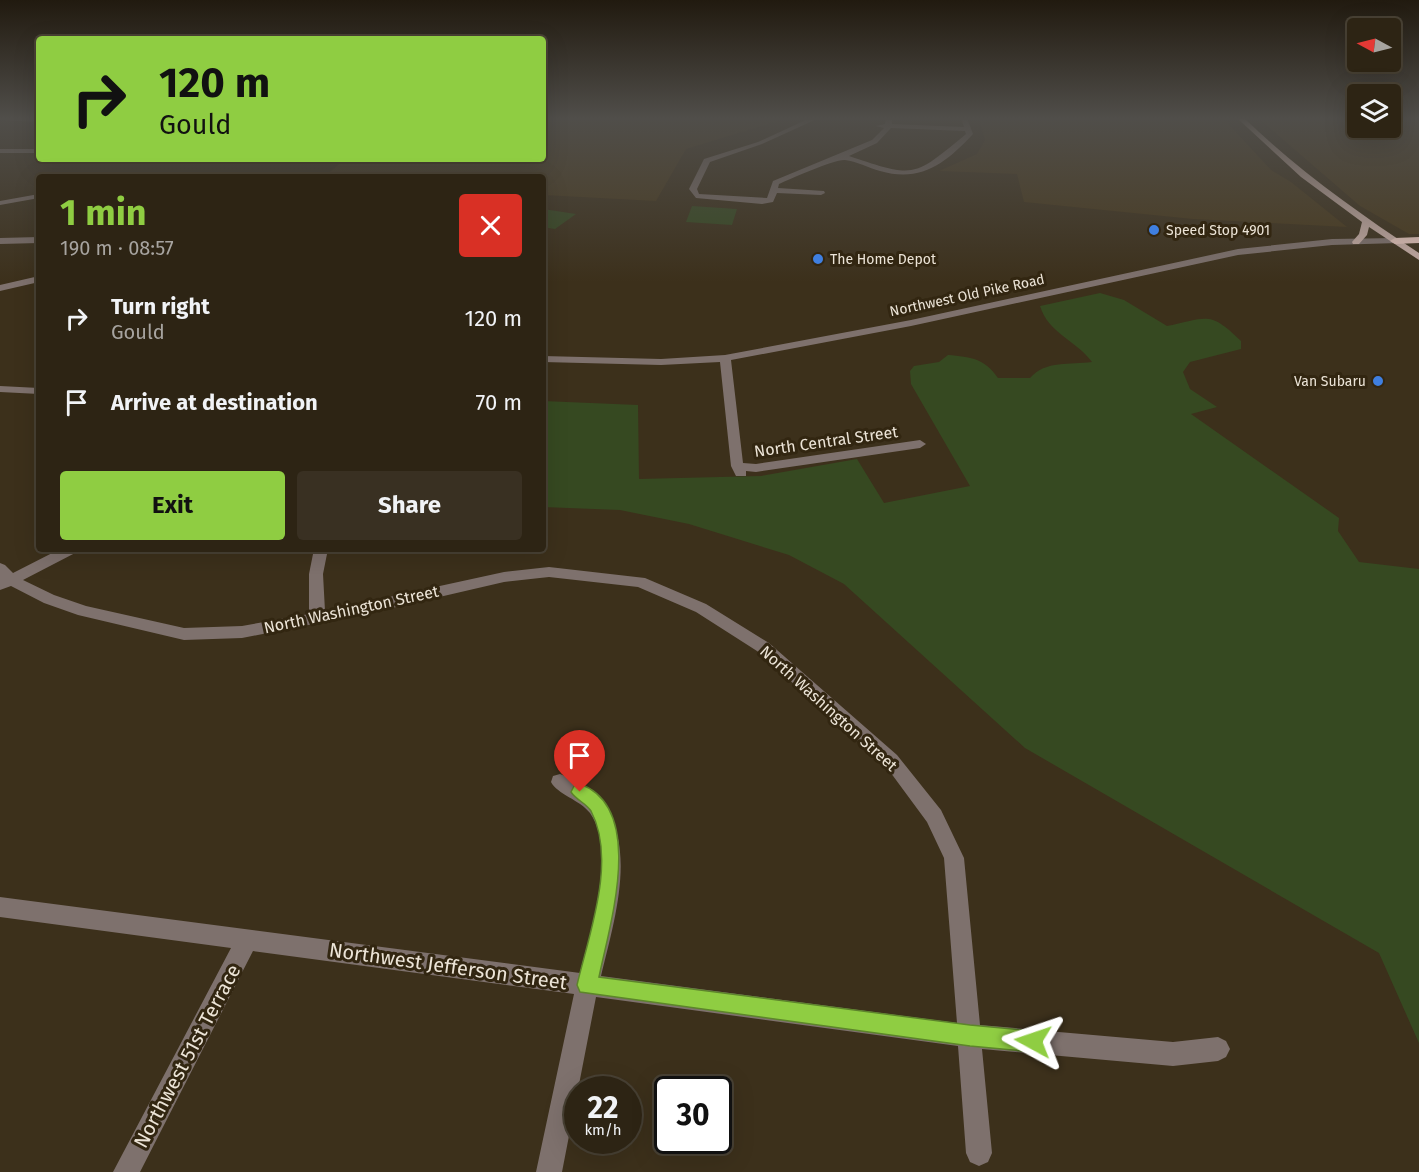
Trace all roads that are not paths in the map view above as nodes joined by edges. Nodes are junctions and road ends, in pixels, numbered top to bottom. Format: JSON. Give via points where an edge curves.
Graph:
{"nodes":[{"id":1,"x":701,"y":173,"type":"edge"},
{"id":2,"x":800,"y":173,"type":"edge"},
{"id":3,"x":1299,"y":173,"type":"edge"},
{"id":4,"x":774,"y":190,"type":"junction"},
{"id":5,"x":820,"y":193,"type":"dead end"},
{"id":6,"x":36,"y":197,"type":"edge"},
{"id":7,"x":0,"y":203,"type":"edge"},
{"id":8,"x":1366,"y":222,"type":"junction"},
{"id":9,"x":36,"y":240,"type":"edge"},
{"id":10,"x":1419,"y":240,"type":"edge"},
{"id":11,"x":0,"y":241,"type":"edge"},
{"id":12,"x":1395,"y":241,"type":"junction"},
{"id":13,"x":1356,"y":242,"type":"junction"},
{"id":14,"x":1419,"y":257,"type":"edge"},
{"id":15,"x":36,"y":280,"type":"edge"},
{"id":16,"x":0,"y":288,"type":"edge"},
{"id":17,"x":725,"y":358,"type":"junction"},
{"id":18,"x":546,"y":359,"type":"edge"},
{"id":19,"x":0,"y":389,"type":"edge"},
{"id":20,"x":36,"y":391,"type":"edge"},
{"id":21,"x":920,"y":444,"type":"dead end"},
{"id":22,"x":65,"y":552,"type":"edge"},
{"id":23,"x":320,"y":552,"type":"edge"},
{"id":24,"x":4,"y":578,"type":"edge"},
{"id":25,"x":316,"y":618,"type":"junction"},
{"id":26,"x":560,"y":782,"type":"dead end"},
{"id":27,"x":0,"y":907,"type":"edge"},
{"id":28,"x":247,"y":940,"type":"junction"},
{"id":29,"x":588,"y":985,"type":"junction"},
{"id":30,"x":970,"y":1036,"type":"junction"},
{"id":31,"x":1218,"y":1049,"type":"dead end"},
{"id":32,"x":979,"y":1153,"type":"dead end"},
{"id":33,"x":126,"y":1172,"type":"edge"},
{"id":34,"x":549,"y":1172,"type":"edge"}],
"edges":[{"from":1,"to":4,"type":"street","via":[[693,189],[696,196],[762,202],[770,200]]},
{"from":2,"to":4,"type":"street","via":[[776,183]]},
{"from":3,"to":8,"type":"main road"},
{"from":4,"to":5,"type":"street"},
{"from":6,"to":7,"type":"street"},
{"from":8,"to":12,"type":"main road"},
{"from":8,"to":13,"type":"main road","via":[[1363,235]]},
{"from":9,"to":11,"type":"street"},
{"from":10,"to":12,"type":"highway"},
{"from":12,"to":13,"type":"street","name":"Northwest Old Pike Road"},
{"from":12,"to":14,"type":"main road"},
{"from":13,"to":17,"type":"street","name":"Northwest Old Pike Road","via":[[1238,252],[911,323]]},
{"from":15,"to":16,"type":"street"},
{"from":17,"to":18,"type":"street","name":"Northwest Old Pike Road","via":[[661,362]]},
{"from":17,"to":21,"type":"street","name":"North Central Street","via":[[740,470]]},
{"from":19,"to":20,"type":"street"},
{"from":22,"to":24,"type":"street"},
{"from":23,"to":25,"type":"street"},
{"from":24,"to":25,"type":"street","name":"North Washington Street","via":[[83,611],[184,634],[242,632]]},
{"from":25,"to":30,"type":"street","name":"North Washington Street","via":[[504,577],[549,573],[640,582],[701,608],[763,647],[891,760],[934,816],[954,858]]},
{"from":26,"to":29,"type":"street","via":[[597,804],[610,838],[610,878]]},
{"from":27,"to":28,"type":"street","name":"Northwest Jefferson Street"},
{"from":28,"to":29,"type":"street","name":"Northwest Jefferson Street"},
{"from":28,"to":33,"type":"street","name":"Northwest 51st Terrace"},
{"from":29,"to":30,"type":"street","name":"Northwest Jefferson Street"},
{"from":29,"to":34,"type":"street"},
{"from":30,"to":31,"type":"street","name":"Northwest Jefferson Street","via":[[1173,1054]]},
{"from":30,"to":32,"type":"street","name":"North Washington Street"}]}
